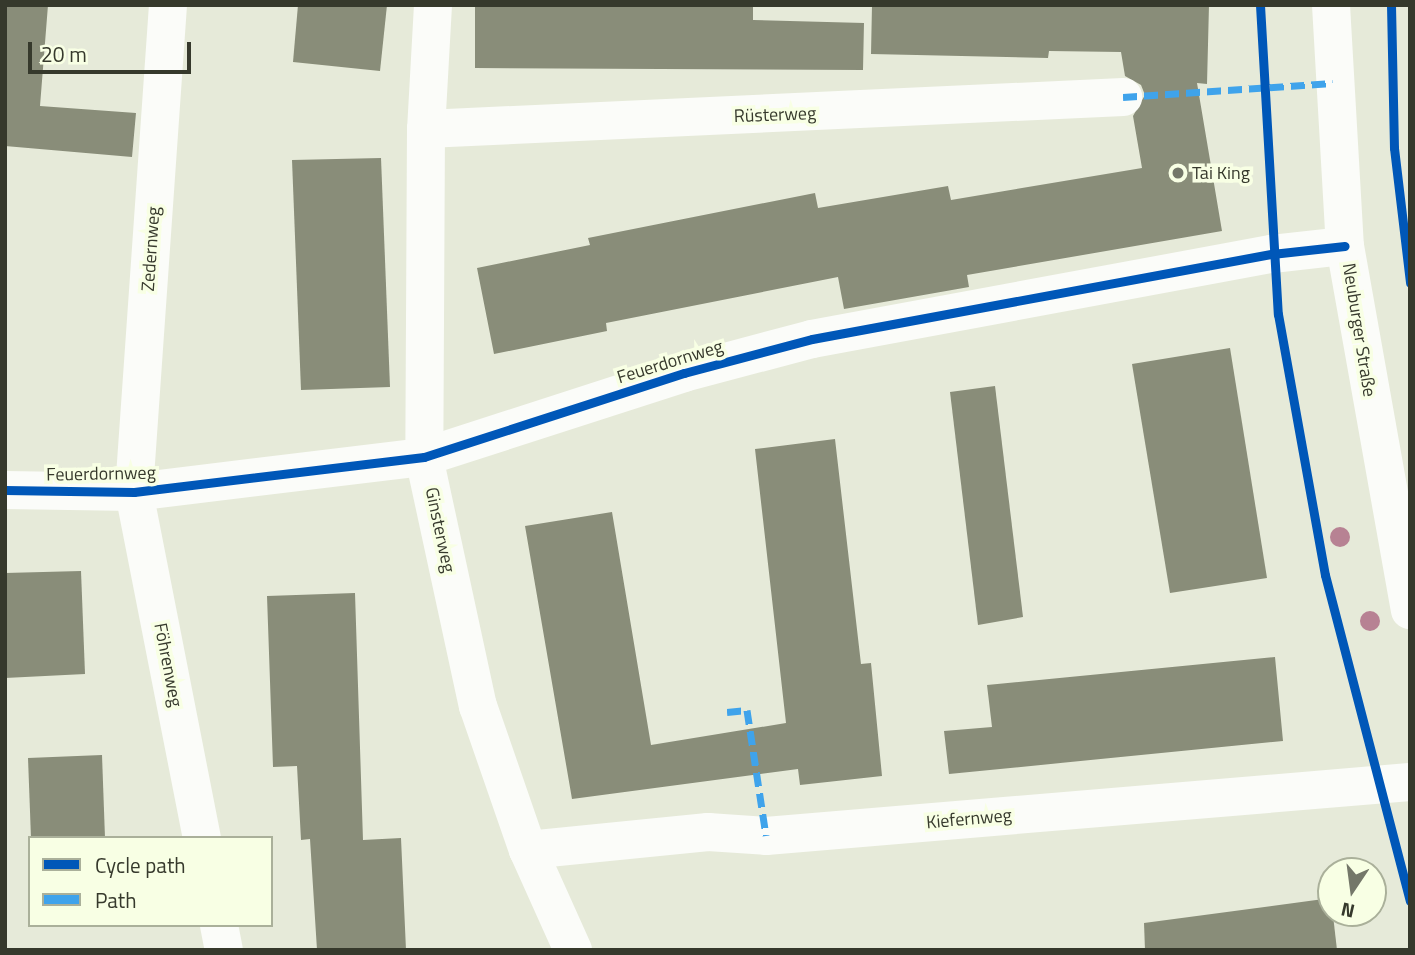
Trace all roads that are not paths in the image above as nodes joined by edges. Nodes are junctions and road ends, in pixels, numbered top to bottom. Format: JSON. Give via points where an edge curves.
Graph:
{"nodes":[{"id":1,"x":168,"y":5,"type":"edge"},
{"id":2,"x":433,"y":5,"type":"edge"},
{"id":3,"x":1331,"y":5,"type":"edge"},
{"id":4,"x":1123,"y":97,"type":"dead end"},
{"id":5,"x":426,"y":129,"type":"junction"},
{"id":6,"x":1345,"y":246,"type":"junction"},
{"id":7,"x":424,"y":457,"type":"junction"},
{"id":8,"x":5,"y":490,"type":"edge"},
{"id":9,"x":134,"y":492,"type":"junction"},
{"id":10,"x":1401,"y":532,"type":"edge"},
{"id":11,"x":1410,"y":610,"type":"edge"},
{"id":12,"x":1410,"y":782,"type":"edge"},
{"id":13,"x":202,"y":836,"type":"edge"},
{"id":14,"x":528,"y":850,"type":"junction"},
{"id":15,"x":219,"y":927,"type":"edge"},
{"id":16,"x":224,"y":950,"type":"edge"},
{"id":17,"x":573,"y":950,"type":"edge"}],
"edges":[{"from":1,"to":9,"type":"street","name":"Zedernweg"},
{"from":2,"to":5,"type":"street","name":"Ginsterweg"},
{"from":3,"to":6,"type":"street","name":"Neuburger Straße"},
{"from":4,"to":5,"type":"street","name":"Rüsterweg"},
{"from":5,"to":7,"type":"street","name":"Ginsterweg"},
{"from":6,"to":7,"type":"street","name":"Feuerdornweg","via":[[1272,254],[812,339],[684,373]]},
{"from":6,"to":10,"type":"street","name":"Neuburger Straße"},
{"from":7,"to":9,"type":"street","name":"Feuerdornweg"},
{"from":7,"to":14,"type":"street","name":"Ginsterweg","via":[[478,706]]},
{"from":8,"to":9,"type":"street","name":"Feuerdornweg"},
{"from":9,"to":13,"type":"street","name":"Föhrenweg"},
{"from":10,"to":11,"type":"street","name":"Neuburger Straße"},
{"from":12,"to":14,"type":"street","name":"Kiefernweg","via":[[780,835],[708,832]]},
{"from":14,"to":17,"type":"street","name":"Ginsterweg"},
{"from":15,"to":16,"type":"street"}]}
